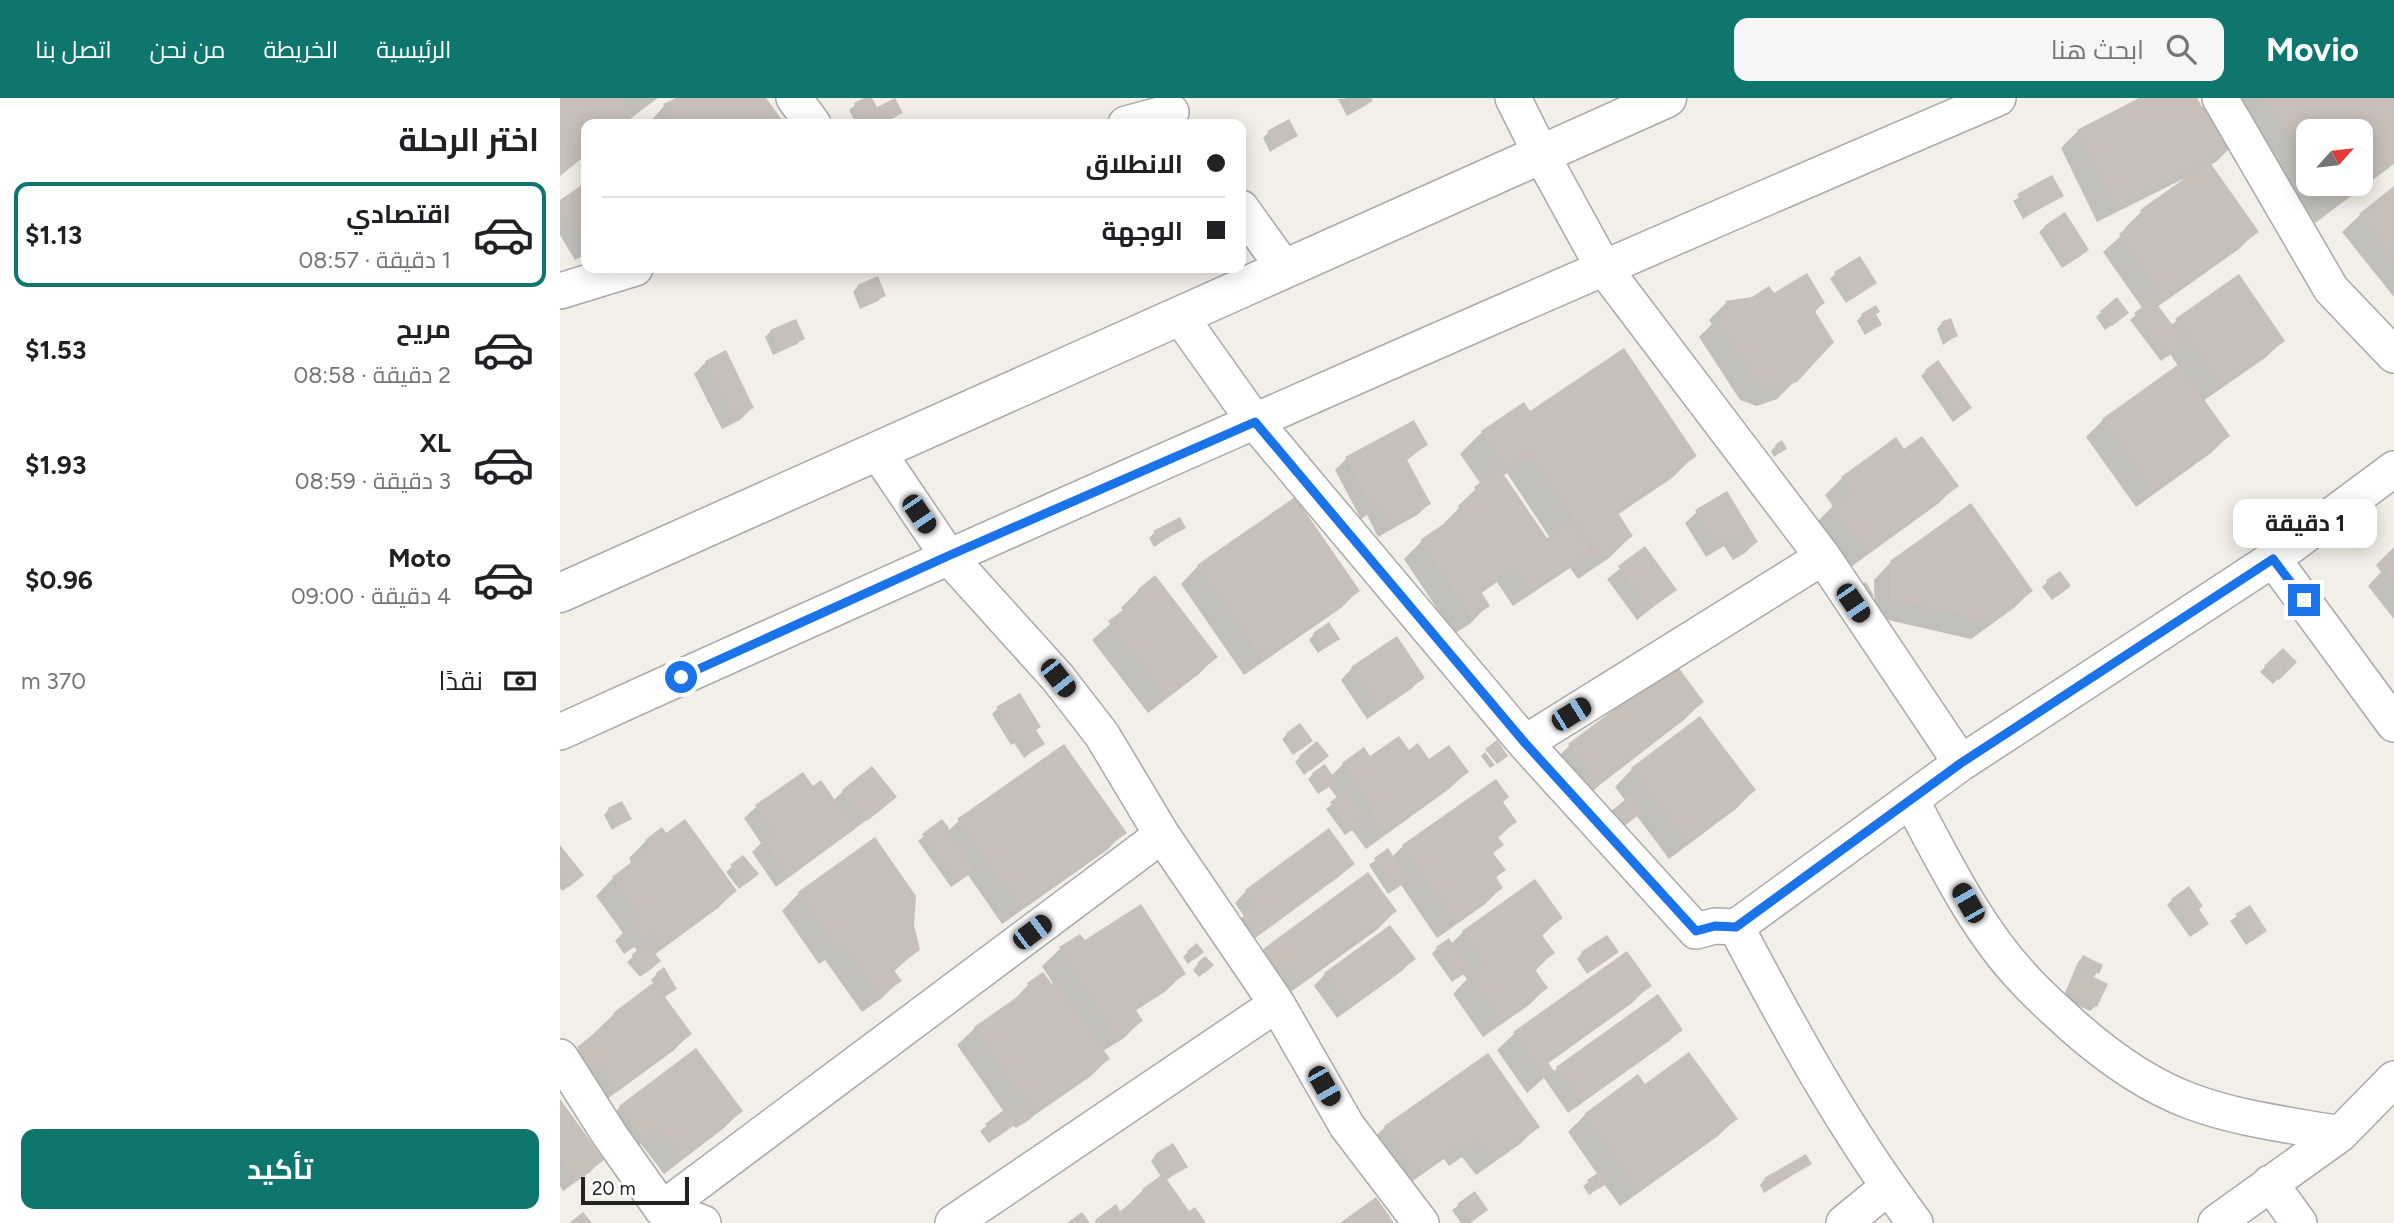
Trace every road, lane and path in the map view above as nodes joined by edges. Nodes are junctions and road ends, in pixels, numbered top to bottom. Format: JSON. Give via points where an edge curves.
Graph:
{"nodes":[{"id":1,"x":794,"y":98,"type":"edge"},
{"id":2,"x":1513,"y":98,"type":"edge"},
{"id":3,"x":1667,"y":98,"type":"edge"},
{"id":4,"x":1998,"y":98,"type":"edge"},
{"id":5,"x":2220,"y":98,"type":"edge"},
{"id":6,"x":1171,"y":111,"type":"edge"},
{"id":7,"x":809,"y":119,"type":"edge"},
{"id":8,"x":1143,"y":119,"type":"edge"},
{"id":9,"x":1541,"y":154,"type":"junction"},
{"id":10,"x":1246,"y":215,"type":"edge"},
{"id":11,"x":1603,"y":267,"type":"junction"},
{"id":12,"x":1283,"y":268,"type":"junction"},
{"id":13,"x":619,"y":273,"type":"edge"},
{"id":14,"x":560,"y":291,"type":"edge"},
{"id":15,"x":1179,"y":315,"type":"junction"},
{"id":16,"x":2394,"y":355,"type":"edge"},
{"id":17,"x":1255,"y":422,"type":"junction"},
{"id":18,"x":877,"y":451,"type":"junction"},
{"id":19,"x":2394,"y":469,"type":"edge"},
{"id":20,"x":948,"y":556,"type":"junction"},
{"id":21,"x":1823,"y":557,"type":"junction"},
{"id":22,"x":2273,"y":559,"type":"junction"},
{"id":23,"x":560,"y":593,"type":"edge"},
{"id":24,"x":2394,"y":724,"type":"edge"},
{"id":25,"x":560,"y":732,"type":"edge"},
{"id":26,"x":1525,"y":743,"type":"junction"},
{"id":27,"x":1961,"y":763,"type":"junction"},
{"id":28,"x":1911,"y":800,"type":"junction"},
{"id":29,"x":1162,"y":835,"type":"junction"},
{"id":30,"x":1736,"y":927,"type":"junction"},
{"id":31,"x":1277,"y":1004,"type":"junction"},
{"id":32,"x":560,"y":1057,"type":"edge"},
{"id":33,"x":2394,"y":1079,"type":"edge"},
{"id":34,"x":2340,"y":1134,"type":"junction"},
{"id":35,"x":2270,"y":1183,"type":"junction"},
{"id":36,"x":1888,"y":1187,"type":"junction"},
{"id":37,"x":662,"y":1209,"type":"junction"},
{"id":38,"x":703,"y":1223,"type":"edge"},
{"id":39,"x":953,"y":1223,"type":"edge"},
{"id":40,"x":1421,"y":1223,"type":"edge"},
{"id":41,"x":1844,"y":1223,"type":"edge"},
{"id":42,"x":1914,"y":1223,"type":"edge"},
{"id":43,"x":2216,"y":1223,"type":"edge"},
{"id":44,"x":2299,"y":1223,"type":"edge"}],
"edges":[{"from":1,"to":7,"type":"street"},
{"from":2,"to":9,"type":"street"},
{"from":3,"to":9,"type":"street"},
{"from":4,"to":11,"type":"street"},
{"from":5,"to":16,"type":"street","via":[[2331,289]]},
{"from":6,"to":8,"type":"street"},
{"from":9,"to":11,"type":"street"},
{"from":9,"to":12,"type":"street"},
{"from":10,"to":12,"type":"street"},
{"from":11,"to":17,"type":"street"},
{"from":11,"to":21,"type":"street"},
{"from":12,"to":15,"type":"street"},
{"from":13,"to":14,"type":"street"},
{"from":15,"to":17,"type":"street"},
{"from":15,"to":18,"type":"street"},
{"from":17,"to":20,"type":"street"},
{"from":17,"to":26,"type":"street"},
{"from":18,"to":20,"type":"street"},
{"from":18,"to":23,"type":"street"},
{"from":19,"to":22,"type":"street"},
{"from":20,"to":25,"type":"street"},
{"from":20,"to":29,"type":"street","via":[[1058,678],[1102,735]]},
{"from":21,"to":26,"type":"street"},
{"from":21,"to":27,"type":"street"},
{"from":22,"to":24,"type":"street"},
{"from":22,"to":27,"type":"street"},
{"from":26,"to":30,"type":"street","via":[[1696,931]]},
{"from":27,"to":28,"type":"street"},
{"from":28,"to":30,"type":"street"},
{"from":28,"to":34,"type":"street","via":[[1993,940],[2022,978],[2092,1042],[2157,1086],[2190,1101],[2268,1122]]},
{"from":29,"to":31,"type":"street"},
{"from":29,"to":37,"type":"street"},
{"from":30,"to":36,"type":"street","via":[[1801,1049]]},
{"from":31,"to":39,"type":"street"},
{"from":31,"to":40,"type":"street","via":[[1347,1126]]},
{"from":32,"to":37,"type":"street"},
{"from":33,"to":34,"type":"street"},
{"from":34,"to":35,"type":"street"},
{"from":35,"to":43,"type":"street"},
{"from":35,"to":44,"type":"street"},
{"from":36,"to":41,"type":"street"},
{"from":36,"to":42,"type":"street"},
{"from":37,"to":38,"type":"street"}]}
